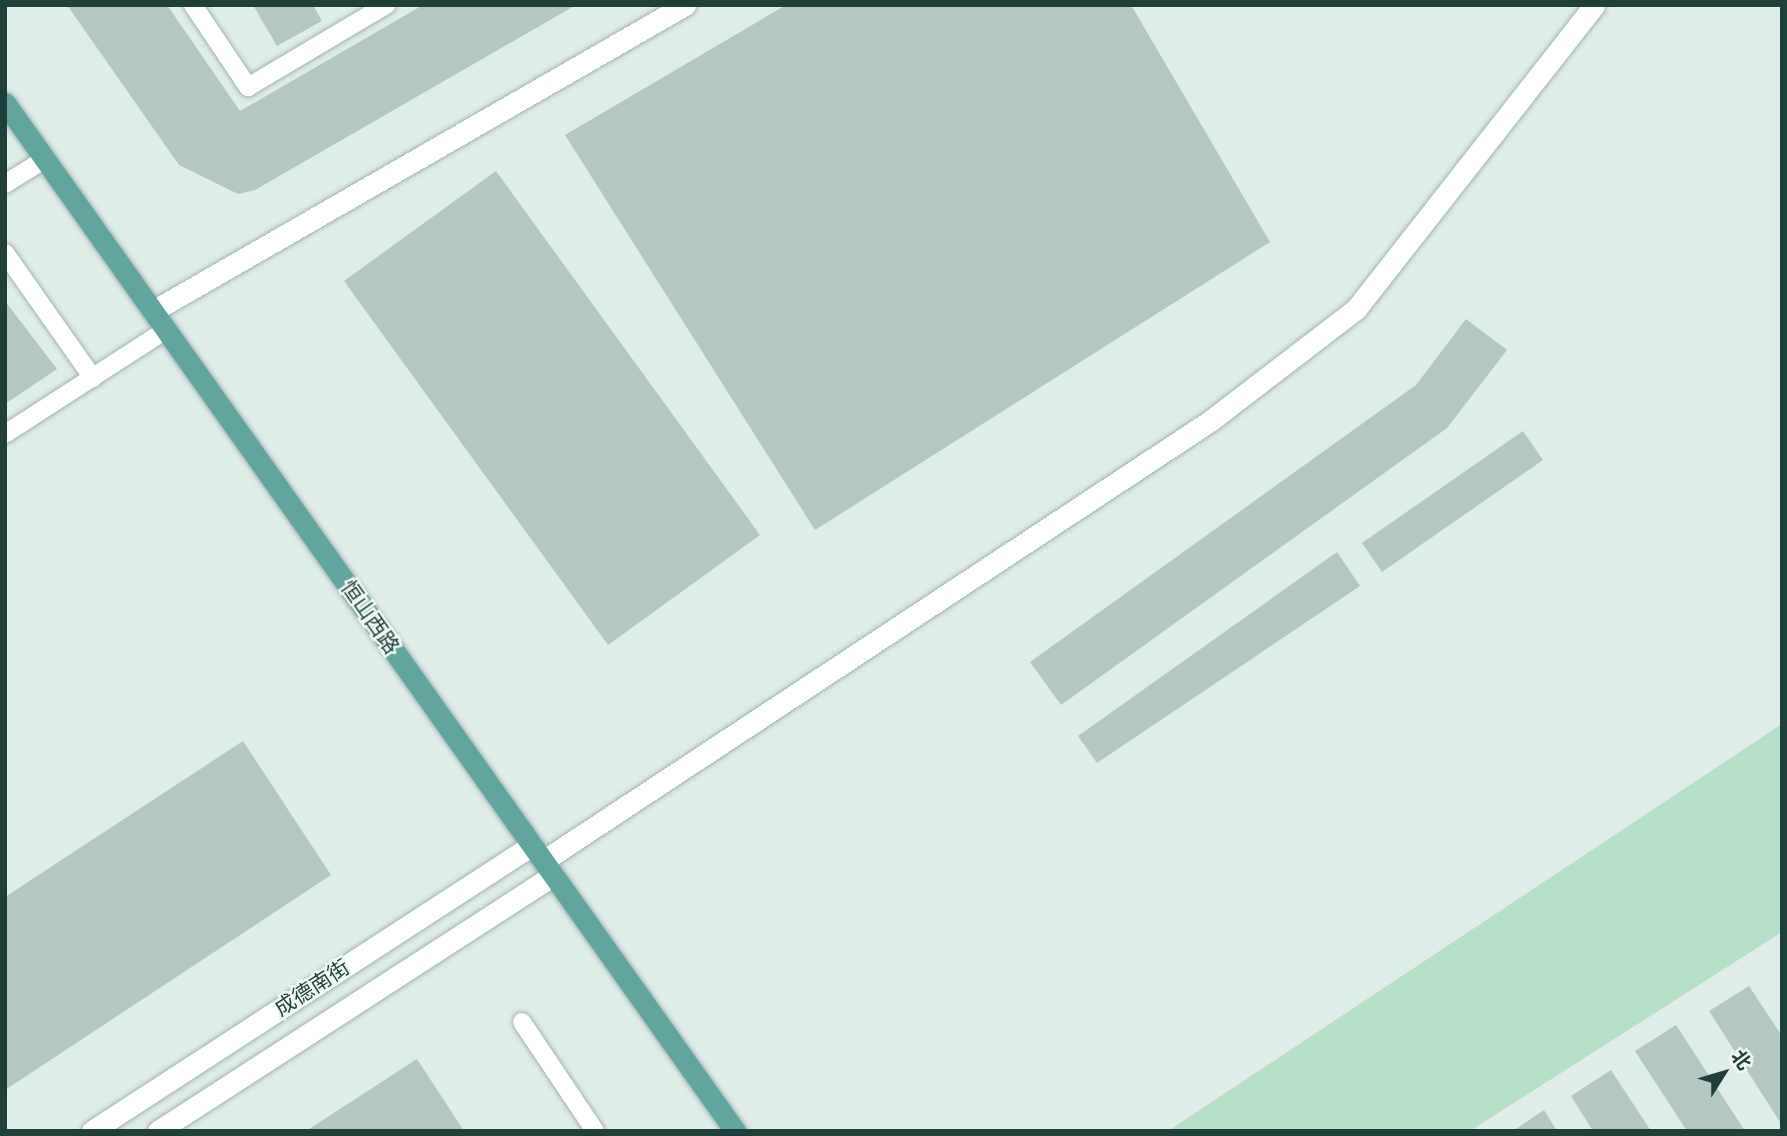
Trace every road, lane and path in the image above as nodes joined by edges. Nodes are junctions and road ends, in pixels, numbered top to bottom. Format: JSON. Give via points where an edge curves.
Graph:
{"nodes":[{"id":1,"x":193,"y":5,"type":"edge"},
{"id":2,"x":386,"y":5,"type":"edge"},
{"id":3,"x":685,"y":5,"type":"edge"},
{"id":4,"x":1594,"y":5,"type":"edge"},
{"id":5,"x":5,"y":103,"type":"edge"},
{"id":6,"x":45,"y":159,"type":"junction"},
{"id":7,"x":5,"y":184,"type":"edge"},
{"id":8,"x":5,"y":253,"type":"edge"},
{"id":9,"x":153,"y":312,"type":"junction"},
{"id":10,"x":166,"y":330,"type":"junction"},
{"id":11,"x":93,"y":378,"type":"junction"},
{"id":12,"x":5,"y":434,"type":"edge"},
{"id":13,"x":543,"y":860,"type":"junction"},
{"id":14,"x":522,"y":1022,"type":"dead end"},
{"id":15,"x":92,"y":1131,"type":"edge"},
{"id":16,"x":158,"y":1131,"type":"edge"},
{"id":17,"x":595,"y":1131,"type":"edge"},
{"id":18,"x":735,"y":1131,"type":"edge"}],
"edges":[{"from":1,"to":2,"type":"lane","via":[[248,87]]},
{"from":3,"to":9,"type":"street"},
{"from":4,"to":13,"type":"street","via":[[1356,310],[1210,421]]},
{"from":5,"to":6,"type":"main road","name":"恒山西路"},
{"from":6,"to":7,"type":"lane"},
{"from":6,"to":9,"type":"main road","name":"恒山西路"},
{"from":8,"to":11,"type":"lane"},
{"from":9,"to":10,"type":"main road","name":"恒山西路"},
{"from":10,"to":11,"type":"lane"},
{"from":10,"to":13,"type":"main road","name":"恒山西路"},
{"from":11,"to":12,"type":"lane"},
{"from":13,"to":15,"type":"street","name":"成德南街"},
{"from":13,"to":16,"type":"street","name":"成德南街"},
{"from":13,"to":18,"type":"main road","name":"恒山西路"},
{"from":14,"to":17,"type":"lane"}]}
